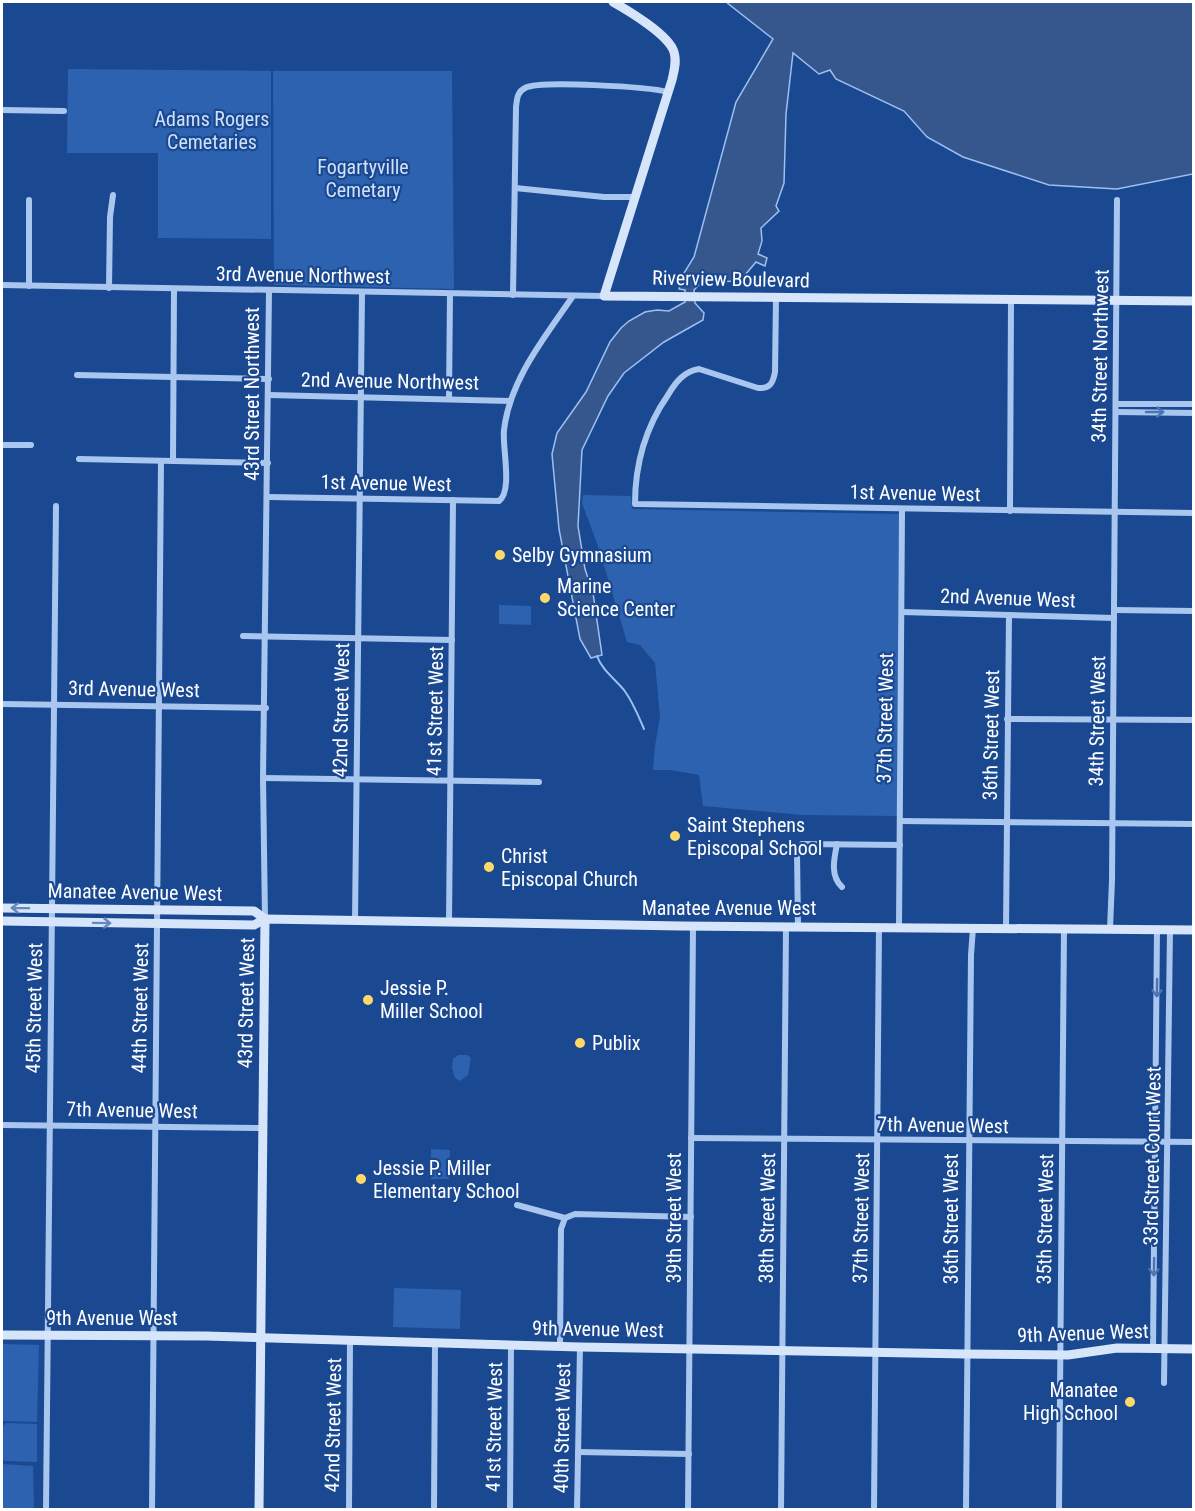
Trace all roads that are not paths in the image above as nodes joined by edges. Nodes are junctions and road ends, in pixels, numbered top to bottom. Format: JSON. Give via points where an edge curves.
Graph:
{"nodes":[{"id":1,"x":613,"y":2,"type":"edge"},
{"id":2,"x":668,"y":92,"type":"junction"},
{"id":3,"x":2,"y":110,"type":"edge"},
{"id":4,"x":64,"y":111,"type":"dead end"},
{"id":5,"x":515,"y":188,"type":"junction"},
{"id":6,"x":113,"y":195,"type":"dead end"},
{"id":7,"x":635,"y":197,"type":"junction"},
{"id":8,"x":29,"y":200,"type":"dead end"},
{"id":9,"x":1118,"y":200,"type":"dead end"},
{"id":10,"x":2,"y":285,"type":"edge"},
{"id":11,"x":29,"y":286,"type":"junction"},
{"id":12,"x":109,"y":288,"type":"junction"},
{"id":13,"x":174,"y":289,"type":"junction"},
{"id":14,"x":269,"y":291,"type":"junction"},
{"id":15,"x":362,"y":293,"type":"junction"},
{"id":16,"x":450,"y":294,"type":"junction"},
{"id":17,"x":513,"y":295,"type":"junction"},
{"id":18,"x":573,"y":296,"type":"junction"},
{"id":19,"x":604,"y":296,"type":"junction"},
{"id":20,"x":776,"y":298,"type":"junction"},
{"id":21,"x":1011,"y":301,"type":"junction"},
{"id":22,"x":1194,"y":301,"type":"edge"},
{"id":23,"x":1118,"y":302,"type":"junction"},
{"id":24,"x":77,"y":375,"type":"dead end"},
{"id":25,"x":174,"y":377,"type":"junction"},
{"id":26,"x":269,"y":379,"type":"junction"},
{"id":27,"x":269,"y":395,"type":"junction"},
{"id":28,"x":361,"y":396,"type":"junction"},
{"id":29,"x":449,"y":398,"type":"junction"},
{"id":30,"x":510,"y":400,"type":"junction"},
{"id":31,"x":1116,"y":404,"type":"junction"},
{"id":32,"x":1194,"y":404,"type":"edge"},
{"id":33,"x":1116,"y":412,"type":"junction"},
{"id":34,"x":1194,"y":413,"type":"edge"},
{"id":35,"x":2,"y":444,"type":"edge"},
{"id":36,"x":31,"y":445,"type":"dead end"},
{"id":37,"x":79,"y":459,"type":"dead end"},
{"id":38,"x":162,"y":461,"type":"junction"},
{"id":39,"x":173,"y":461,"type":"junction"},
{"id":40,"x":268,"y":463,"type":"junction"},
{"id":41,"x":268,"y":497,"type":"junction"},
{"id":42,"x":360,"y":499,"type":"junction"},
{"id":43,"x":453,"y":500,"type":"junction"},
{"id":44,"x":56,"y":506,"type":"dead end"},
{"id":45,"x":902,"y":510,"type":"junction"},
{"id":46,"x":1010,"y":511,"type":"junction"},
{"id":47,"x":1115,"y":513,"type":"junction"},
{"id":48,"x":1194,"y":513,"type":"edge"},
{"id":49,"x":1194,"y":611,"type":"edge"},
{"id":50,"x":902,"y":612,"type":"junction"},
{"id":51,"x":1114,"y":614,"type":"junction"},
{"id":52,"x":1009,"y":615,"type":"junction"},
{"id":53,"x":243,"y":636,"type":"dead end"},
{"id":54,"x":266,"y":636,"type":"junction"},
{"id":55,"x":358,"y":638,"type":"junction"},
{"id":56,"x":452,"y":639,"type":"junction"},
{"id":57,"x":2,"y":704,"type":"edge"},
{"id":58,"x":53,"y":705,"type":"junction"},
{"id":59,"x":160,"y":706,"type":"junction"},
{"id":60,"x":266,"y":708,"type":"junction"},
{"id":61,"x":1007,"y":719,"type":"junction"},
{"id":62,"x":1113,"y":720,"type":"junction"},
{"id":63,"x":1194,"y":720,"type":"edge"},
{"id":64,"x":263,"y":778,"type":"junction"},
{"id":65,"x":357,"y":780,"type":"junction"},
{"id":66,"x":450,"y":781,"type":"junction"},
{"id":67,"x":539,"y":782,"type":"dead end"},
{"id":68,"x":900,"y":821,"type":"junction"},
{"id":69,"x":1006,"y":823,"type":"junction"},
{"id":70,"x":1112,"y":823,"type":"junction"},
{"id":71,"x":1194,"y":824,"type":"edge"},
{"id":72,"x":837,"y":844,"type":"junction"},
{"id":73,"x":900,"y":845,"type":"junction"},
{"id":74,"x":842,"y":887,"type":"dead end"},
{"id":75,"x":2,"y":908,"type":"edge"},
{"id":76,"x":52,"y":908,"type":"junction"},
{"id":77,"x":158,"y":910,"type":"junction"},
{"id":78,"x":265,"y":920,"type":"junction"},
{"id":79,"x":2,"y":921,"type":"edge"},
{"id":80,"x":354,"y":921,"type":"junction"},
{"id":81,"x":52,"y":922,"type":"junction"},
{"id":82,"x":158,"y":923,"type":"junction"},
{"id":83,"x":449,"y":923,"type":"junction"},
{"id":84,"x":693,"y":926,"type":"junction"},
{"id":85,"x":786,"y":927,"type":"junction"},
{"id":86,"x":798,"y":927,"type":"junction"},
{"id":87,"x":879,"y":927,"type":"junction"},
{"id":88,"x":899,"y":927,"type":"junction"},
{"id":89,"x":973,"y":928,"type":"junction"},
{"id":90,"x":1006,"y":928,"type":"junction"},
{"id":91,"x":1064,"y":929,"type":"junction"},
{"id":92,"x":1110,"y":929,"type":"junction"},
{"id":93,"x":1158,"y":930,"type":"junction"},
{"id":94,"x":1170,"y":930,"type":"junction"},
{"id":95,"x":1194,"y":930,"type":"edge"},
{"id":96,"x":2,"y":1125,"type":"edge"},
{"id":97,"x":49,"y":1126,"type":"junction"},
{"id":98,"x":155,"y":1127,"type":"junction"},
{"id":99,"x":263,"y":1128,"type":"junction"},
{"id":100,"x":691,"y":1138,"type":"junction"},
{"id":101,"x":784,"y":1139,"type":"junction"},
{"id":102,"x":878,"y":1141,"type":"junction"},
{"id":103,"x":968,"y":1142,"type":"junction"},
{"id":104,"x":1063,"y":1142,"type":"junction"},
{"id":105,"x":1155,"y":1142,"type":"junction"},
{"id":106,"x":1169,"y":1142,"type":"junction"},
{"id":107,"x":1194,"y":1142,"type":"edge"},
{"id":108,"x":517,"y":1205,"type":"dead end"},
{"id":109,"x":691,"y":1217,"type":"junction"},
{"id":110,"x":565,"y":1218,"type":"junction"},
{"id":111,"x":2,"y":1335,"type":"edge"},
{"id":112,"x":47,"y":1335,"type":"junction"},
{"id":113,"x":153,"y":1336,"type":"junction"},
{"id":114,"x":260,"y":1338,"type":"junction"},
{"id":115,"x":350,"y":1341,"type":"junction"},
{"id":116,"x":435,"y":1344,"type":"junction"},
{"id":117,"x":511,"y":1346,"type":"junction"},
{"id":118,"x":560,"y":1347,"type":"junction"},
{"id":119,"x":580,"y":1347,"type":"junction"},
{"id":120,"x":1153,"y":1348,"type":"junction"},
{"id":121,"x":1166,"y":1348,"type":"junction"},
{"id":122,"x":690,"y":1349,"type":"junction"},
{"id":123,"x":1194,"y":1349,"type":"edge"},
{"id":124,"x":782,"y":1351,"type":"junction"},
{"id":125,"x":876,"y":1352,"type":"junction"},
{"id":126,"x":966,"y":1354,"type":"junction"},
{"id":127,"x":1060,"y":1355,"type":"junction"},
{"id":128,"x":1164,"y":1383,"type":"dead end"},
{"id":129,"x":578,"y":1452,"type":"junction"},
{"id":130,"x":689,"y":1454,"type":"junction"},
{"id":131,"x":45,"y":1509,"type":"edge"},
{"id":132,"x":152,"y":1509,"type":"edge"},
{"id":133,"x":259,"y":1509,"type":"edge"},
{"id":134,"x":349,"y":1509,"type":"edge"},
{"id":135,"x":434,"y":1509,"type":"edge"},
{"id":136,"x":510,"y":1509,"type":"edge"},
{"id":137,"x":577,"y":1509,"type":"edge"},
{"id":138,"x":688,"y":1509,"type":"edge"},
{"id":139,"x":781,"y":1509,"type":"edge"},
{"id":140,"x":874,"y":1509,"type":"edge"},
{"id":141,"x":966,"y":1509,"type":"edge"},
{"id":142,"x":1059,"y":1509,"type":"edge"}],
"edges":[{"from":1,"to":2,"type":"street","via":[[671,45],[675,66]]},
{"from":2,"to":5,"type":"street","via":[[544,85],[521,91],[516,107]]},
{"from":2,"to":7,"type":"street"},
{"from":3,"to":4,"type":"street"},
{"from":5,"to":7,"type":"street"},
{"from":5,"to":17,"type":"street"},
{"from":6,"to":12,"type":"street"},
{"from":7,"to":19,"type":"street"},
{"from":8,"to":11,"type":"street"},
{"from":9,"to":23,"type":"street","name":"34th Street Northwest"},
{"from":10,"to":11,"type":"street","name":"3rd Avenue Northwest"},
{"from":11,"to":12,"type":"street","name":"3rd Avenue Northwest"},
{"from":12,"to":13,"type":"street","name":"3rd Avenue Northwest"},
{"from":13,"to":14,"type":"street","name":"3rd Avenue Northwest"},
{"from":13,"to":25,"type":"street"},
{"from":14,"to":15,"type":"street","name":"3rd Avenue Northwest"},
{"from":14,"to":26,"type":"street","name":"43rd Street Northwest"},
{"from":15,"to":16,"type":"street","name":"3rd Avenue Northwest"},
{"from":15,"to":28,"type":"street","name":"42nd Street West"},
{"from":16,"to":17,"type":"street","name":"3rd Avenue Northwest"},
{"from":16,"to":29,"type":"street"},
{"from":17,"to":18,"type":"street","name":"3rd Avenue Northwest"},
{"from":18,"to":19,"type":"street","name":"3rd Avenue Northwest"},
{"from":18,"to":30,"type":"street","via":[[533,355]]},
{"from":19,"to":20,"type":"street","name":"Riverview Boulevard"},
{"from":20,"to":21,"type":"street","name":"Riverview Boulevard"},
{"from":20,"to":45,"type":"street","name":"1st Avenue West","via":[[772,383],[767,388],[758,388],[699,369],[681,378],[658,409],[647,435],[638,468],[635,504]]},
{"from":21,"to":23,"type":"street","name":"Riverview Boulevard"},
{"from":21,"to":46,"type":"street"},
{"from":22,"to":23,"type":"street","name":"Riverview Boulevard"},
{"from":23,"to":31,"type":"street","name":"34th Street Northwest"},
{"from":24,"to":25,"type":"street"},
{"from":25,"to":26,"type":"street"},
{"from":25,"to":39,"type":"street"},
{"from":26,"to":27,"type":"street","name":"43rd Street Northwest"},
{"from":27,"to":28,"type":"street","name":"2nd Avenue Northwest"},
{"from":27,"to":40,"type":"street","name":"43rd Street Northwest"},
{"from":28,"to":29,"type":"street","name":"2nd Avenue Northwest"},
{"from":28,"to":42,"type":"street","name":"42nd Street West"},
{"from":29,"to":30,"type":"street","name":"2nd Avenue Northwest"},
{"from":30,"to":43,"type":"street","name":"1st Avenue West","via":[[504,432],[506,485],[502,499]]},
{"from":31,"to":32,"type":"street"},
{"from":31,"to":33,"type":"street","name":"34th Street Northwest"},
{"from":33,"to":34,"type":"street","one_way":true},
{"from":33,"to":47,"type":"street","name":"34th Street Northwest"},
{"from":35,"to":36,"type":"street"},
{"from":37,"to":38,"type":"street"},
{"from":38,"to":39,"type":"street"},
{"from":38,"to":59,"type":"street","name":"44th Street West"},
{"from":39,"to":40,"type":"street"},
{"from":40,"to":41,"type":"street","name":"43rd Street Northwest"},
{"from":41,"to":42,"type":"street","name":"1st Avenue West"},
{"from":41,"to":54,"type":"street","name":"43rd Street West"},
{"from":42,"to":43,"type":"street","name":"1st Avenue West"},
{"from":42,"to":55,"type":"street","name":"42nd Street West"},
{"from":43,"to":56,"type":"street","name":"41st Street West"},
{"from":44,"to":58,"type":"street","name":"45th Street West"},
{"from":45,"to":46,"type":"street","name":"1st Avenue West"},
{"from":45,"to":50,"type":"street","name":"37th Street West"},
{"from":46,"to":47,"type":"street","name":"1st Avenue West"},
{"from":47,"to":48,"type":"street","name":"1st Avenue West"},
{"from":47,"to":51,"type":"street","name":"34th Street West"},
{"from":49,"to":51,"type":"street","name":"2nd Avenue West"},
{"from":50,"to":52,"type":"street","name":"2nd Avenue West"},
{"from":50,"to":68,"type":"street","name":"37th Street West"},
{"from":51,"to":52,"type":"street","name":"2nd Avenue West"},
{"from":51,"to":62,"type":"street","name":"34th Street West"},
{"from":52,"to":61,"type":"street","name":"36th Street West"},
{"from":53,"to":54,"type":"street"},
{"from":54,"to":55,"type":"street"},
{"from":54,"to":60,"type":"street","name":"43rd Street West"},
{"from":55,"to":56,"type":"street"},
{"from":55,"to":65,"type":"street","name":"42nd Street West"},
{"from":56,"to":66,"type":"street","name":"41st Street West"},
{"from":57,"to":58,"type":"street","name":"3rd Avenue West"},
{"from":58,"to":59,"type":"street","name":"3rd Avenue West"},
{"from":58,"to":76,"type":"street","name":"45th Street West"},
{"from":59,"to":60,"type":"street","name":"3rd Avenue West"},
{"from":59,"to":77,"type":"street","name":"44th Street West"},
{"from":60,"to":64,"type":"street","name":"43rd Street West"},
{"from":61,"to":62,"type":"street"},
{"from":61,"to":69,"type":"street","name":"36th Street West"},
{"from":62,"to":63,"type":"street"},
{"from":62,"to":70,"type":"street","name":"34th Street West"},
{"from":64,"to":65,"type":"street"},
{"from":64,"to":78,"type":"street","name":"43rd Street West"},
{"from":65,"to":66,"type":"street"},
{"from":65,"to":80,"type":"street","name":"42nd Street West"},
{"from":66,"to":67,"type":"street"},
{"from":66,"to":83,"type":"street","name":"41st Street West"},
{"from":68,"to":69,"type":"street"},
{"from":68,"to":73,"type":"street","name":"37th Street West"},
{"from":69,"to":70,"type":"street"},
{"from":69,"to":90,"type":"street","name":"36th Street West"},
{"from":70,"to":71,"type":"street"},
{"from":70,"to":92,"type":"street","name":"34th Street West"},
{"from":72,"to":73,"type":"street"},
{"from":72,"to":74,"type":"street","via":[[834,875]]},
{"from":72,"to":86,"type":"street","via":[[802,844],[798,848]]},
{"from":73,"to":88,"type":"street","name":"37th Street West"},
{"from":76,"to":75,"type":"street","name":"Manatee Avenue West","one_way":true},
{"from":76,"to":77,"type":"street","name":"Manatee Avenue West"},
{"from":76,"to":81,"type":"street","name":"45th Street West"},
{"from":77,"to":78,"type":"street","name":"Manatee Avenue West","via":[[254,911]]},
{"from":77,"to":82,"type":"street","name":"44th Street West"},
{"from":78,"to":80,"type":"street","name":"Manatee Avenue West"},
{"from":78,"to":82,"type":"street","name":"Manatee Avenue West","via":[[254,925]]},
{"from":78,"to":99,"type":"street","name":"43rd Street West"},
{"from":79,"to":81,"type":"street","name":"Manatee Avenue West"},
{"from":80,"to":83,"type":"street","name":"Manatee Avenue West"},
{"from":81,"to":82,"type":"street","name":"Manatee Avenue West","one_way":true},
{"from":81,"to":97,"type":"street","name":"45th Street West"},
{"from":82,"to":98,"type":"street","name":"44th Street West"},
{"from":83,"to":84,"type":"street","name":"Manatee Avenue West"},
{"from":84,"to":85,"type":"street","name":"Manatee Avenue West"},
{"from":84,"to":100,"type":"street","name":"39th Street West"},
{"from":85,"to":86,"type":"street","name":"Manatee Avenue West"},
{"from":85,"to":101,"type":"street","name":"38th Street West"},
{"from":86,"to":87,"type":"street","name":"Manatee Avenue West"},
{"from":87,"to":88,"type":"street","name":"Manatee Avenue West"},
{"from":87,"to":102,"type":"street","name":"37th Street West"},
{"from":88,"to":89,"type":"street","name":"Manatee Avenue West"},
{"from":89,"to":90,"type":"street","name":"Manatee Avenue West"},
{"from":89,"to":103,"type":"street","name":"36th Street West"},
{"from":90,"to":91,"type":"street","name":"Manatee Avenue West"},
{"from":91,"to":92,"type":"street","name":"Manatee Avenue West"},
{"from":91,"to":104,"type":"street","name":"35th Street West"},
{"from":92,"to":93,"type":"street","name":"Manatee Avenue West"},
{"from":93,"to":94,"type":"street","name":"Manatee Avenue West"},
{"from":93,"to":105,"type":"street","name":"33rd Street Court West","one_way":true},
{"from":94,"to":95,"type":"street","name":"Manatee Avenue West"},
{"from":94,"to":106,"type":"street","name":"33rd Street Court West"},
{"from":96,"to":97,"type":"street","name":"7th Avenue West"},
{"from":97,"to":98,"type":"street","name":"7th Avenue West"},
{"from":97,"to":112,"type":"street","name":"45th Street West"},
{"from":98,"to":99,"type":"street","name":"7th Avenue West"},
{"from":98,"to":113,"type":"street","name":"44th Street West"},
{"from":99,"to":114,"type":"street","name":"43rd Street West"},
{"from":100,"to":101,"type":"street","name":"7th Avenue West"},
{"from":100,"to":109,"type":"street","name":"39th Street West"},
{"from":101,"to":102,"type":"street","name":"7th Avenue West"},
{"from":101,"to":124,"type":"street","name":"38th Street West"},
{"from":102,"to":103,"type":"street","name":"7th Avenue West"},
{"from":102,"to":125,"type":"street","name":"37th Street West"},
{"from":103,"to":104,"type":"street","name":"7th Avenue West"},
{"from":103,"to":126,"type":"street","name":"36th Street West"},
{"from":104,"to":105,"type":"street","name":"7th Avenue West"},
{"from":104,"to":127,"type":"street","name":"35th Street West"},
{"from":105,"to":106,"type":"street","name":"7th Avenue West"},
{"from":105,"to":120,"type":"street","name":"33rd Street Court West","one_way":true},
{"from":106,"to":107,"type":"street","name":"7th Avenue West"},
{"from":106,"to":121,"type":"street","name":"33rd Street Court West"},
{"from":108,"to":110,"type":"street"},
{"from":109,"to":110,"type":"street","via":[[575,1214]]},
{"from":109,"to":122,"type":"street","name":"39th Street West"},
{"from":110,"to":118,"type":"street","name":"40th Street West","via":[[561,1229]]},
{"from":111,"to":112,"type":"street","name":"9th Avenue West"},
{"from":112,"to":113,"type":"street","name":"9th Avenue West"},
{"from":112,"to":131,"type":"street","name":"45th Street West"},
{"from":113,"to":114,"type":"street","name":"9th Avenue West"},
{"from":113,"to":132,"type":"street","name":"44th Street West"},
{"from":114,"to":115,"type":"street","name":"9th Avenue West"},
{"from":114,"to":133,"type":"street","name":"43rd Street West"},
{"from":115,"to":116,"type":"street","name":"9th Avenue West"},
{"from":115,"to":134,"type":"street","name":"42nd Street West"},
{"from":116,"to":117,"type":"street","name":"9th Avenue West"},
{"from":116,"to":135,"type":"street"},
{"from":117,"to":118,"type":"street","name":"9th Avenue West"},
{"from":117,"to":136,"type":"street","name":"41st Street West"},
{"from":118,"to":119,"type":"street","name":"9th Avenue West"},
{"from":119,"to":122,"type":"street","name":"9th Avenue West"},
{"from":119,"to":129,"type":"street","name":"40th Street West"},
{"from":120,"to":121,"type":"street","name":"9th Avenue West"},
{"from":120,"to":127,"type":"street","name":"9th Avenue West"},
{"from":121,"to":123,"type":"street","name":"9th Avenue West"},
{"from":121,"to":128,"type":"street","name":"33rd Street Court West"},
{"from":122,"to":124,"type":"street","name":"9th Avenue West"},
{"from":122,"to":130,"type":"street","name":"39th Street West"},
{"from":124,"to":125,"type":"street","name":"9th Avenue West"},
{"from":124,"to":139,"type":"street","name":"38th Street West"},
{"from":125,"to":126,"type":"street","name":"9th Avenue West"},
{"from":125,"to":140,"type":"street","name":"37th Street West"},
{"from":126,"to":127,"type":"street","name":"9th Avenue West"},
{"from":126,"to":141,"type":"street","name":"36th Street West"},
{"from":127,"to":142,"type":"street","name":"35th Street West"},
{"from":129,"to":130,"type":"street"},
{"from":129,"to":137,"type":"street","name":"40th Street West"},
{"from":130,"to":138,"type":"street","name":"39th Street West"}]}
